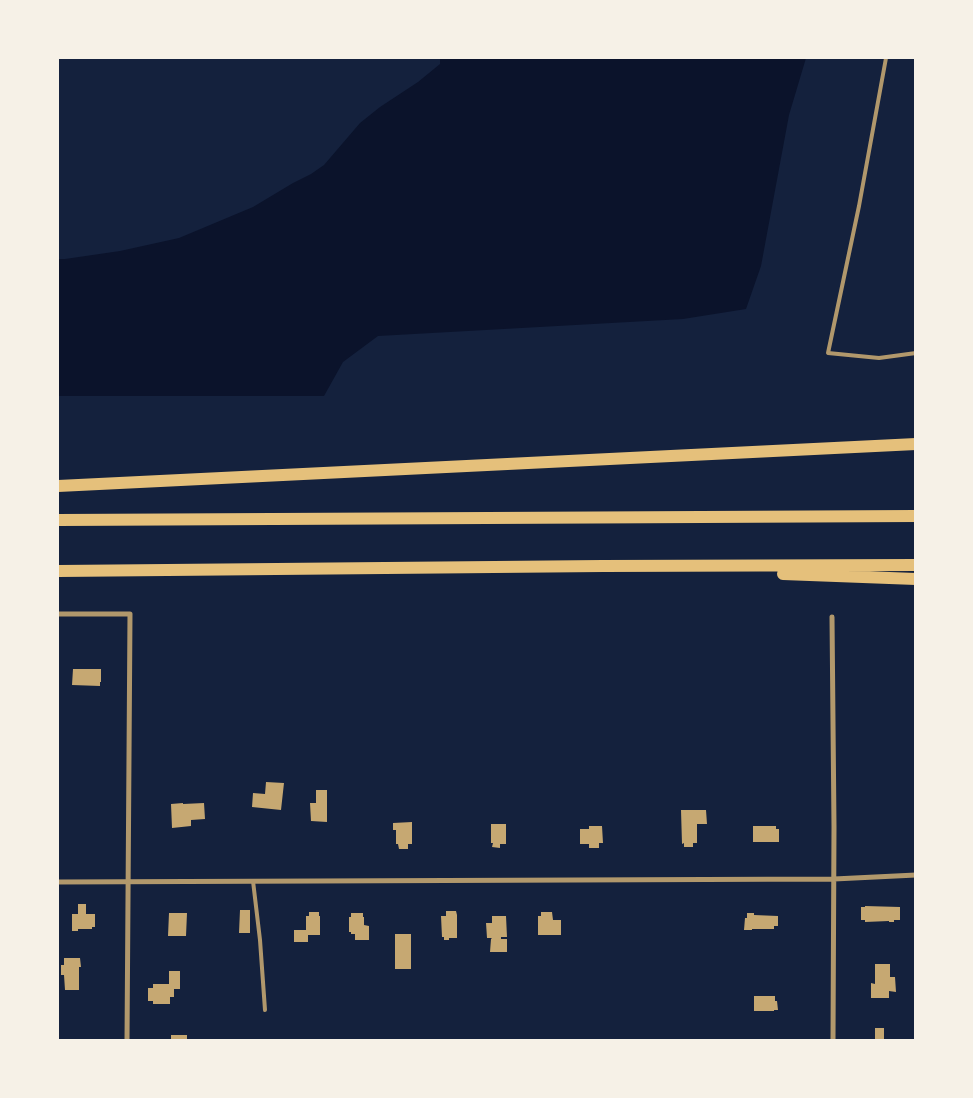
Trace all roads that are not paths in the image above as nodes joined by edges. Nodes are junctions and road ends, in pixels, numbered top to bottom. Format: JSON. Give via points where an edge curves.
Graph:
{"nodes":[{"id":1,"x":886,"y":58,"type":"edge"},
{"id":2,"x":916,"y":354,"type":"edge"},
{"id":3,"x":916,"y":444,"type":"edge"},
{"id":4,"x":58,"y":486,"type":"edge"},
{"id":5,"x":916,"y":515,"type":"edge"},
{"id":6,"x":58,"y":520,"type":"edge"},
{"id":7,"x":916,"y":565,"type":"edge"},
{"id":8,"x":603,"y":566,"type":"junction"},
{"id":9,"x":58,"y":571,"type":"edge"},
{"id":10,"x":916,"y":579,"type":"edge"},
{"id":11,"x":58,"y":614,"type":"edge"},
{"id":12,"x":832,"y":617,"type":"dead end"},
{"id":13,"x":916,"y":875,"type":"edge"},
{"id":14,"x":834,"y":879,"type":"junction"},
{"id":15,"x":253,"y":881,"type":"junction"},
{"id":16,"x":58,"y":882,"type":"edge"},
{"id":17,"x":128,"y":882,"type":"junction"},
{"id":18,"x":265,"y":1010,"type":"dead end"},
{"id":19,"x":127,"y":1040,"type":"edge"},
{"id":20,"x":834,"y":1040,"type":"edge"}],
"edges":[{"from":1,"to":2,"type":"lane","via":[[828,352],[879,358]]},
{"from":3,"to":4,"type":"highway"},
{"from":5,"to":6,"type":"highway"},
{"from":7,"to":8,"type":"highway"},
{"from":8,"to":9,"type":"highway"},
{"from":8,"to":10,"type":"highway"},
{"from":11,"to":17,"type":"street","via":[[130,614]]},
{"from":12,"to":14,"type":"street"},
{"from":13,"to":14,"type":"street"},
{"from":14,"to":15,"type":"street"},
{"from":14,"to":20,"type":"street"},
{"from":15,"to":17,"type":"street"},
{"from":15,"to":18,"type":"lane"},
{"from":16,"to":17,"type":"street"},
{"from":17,"to":19,"type":"street"}]}
